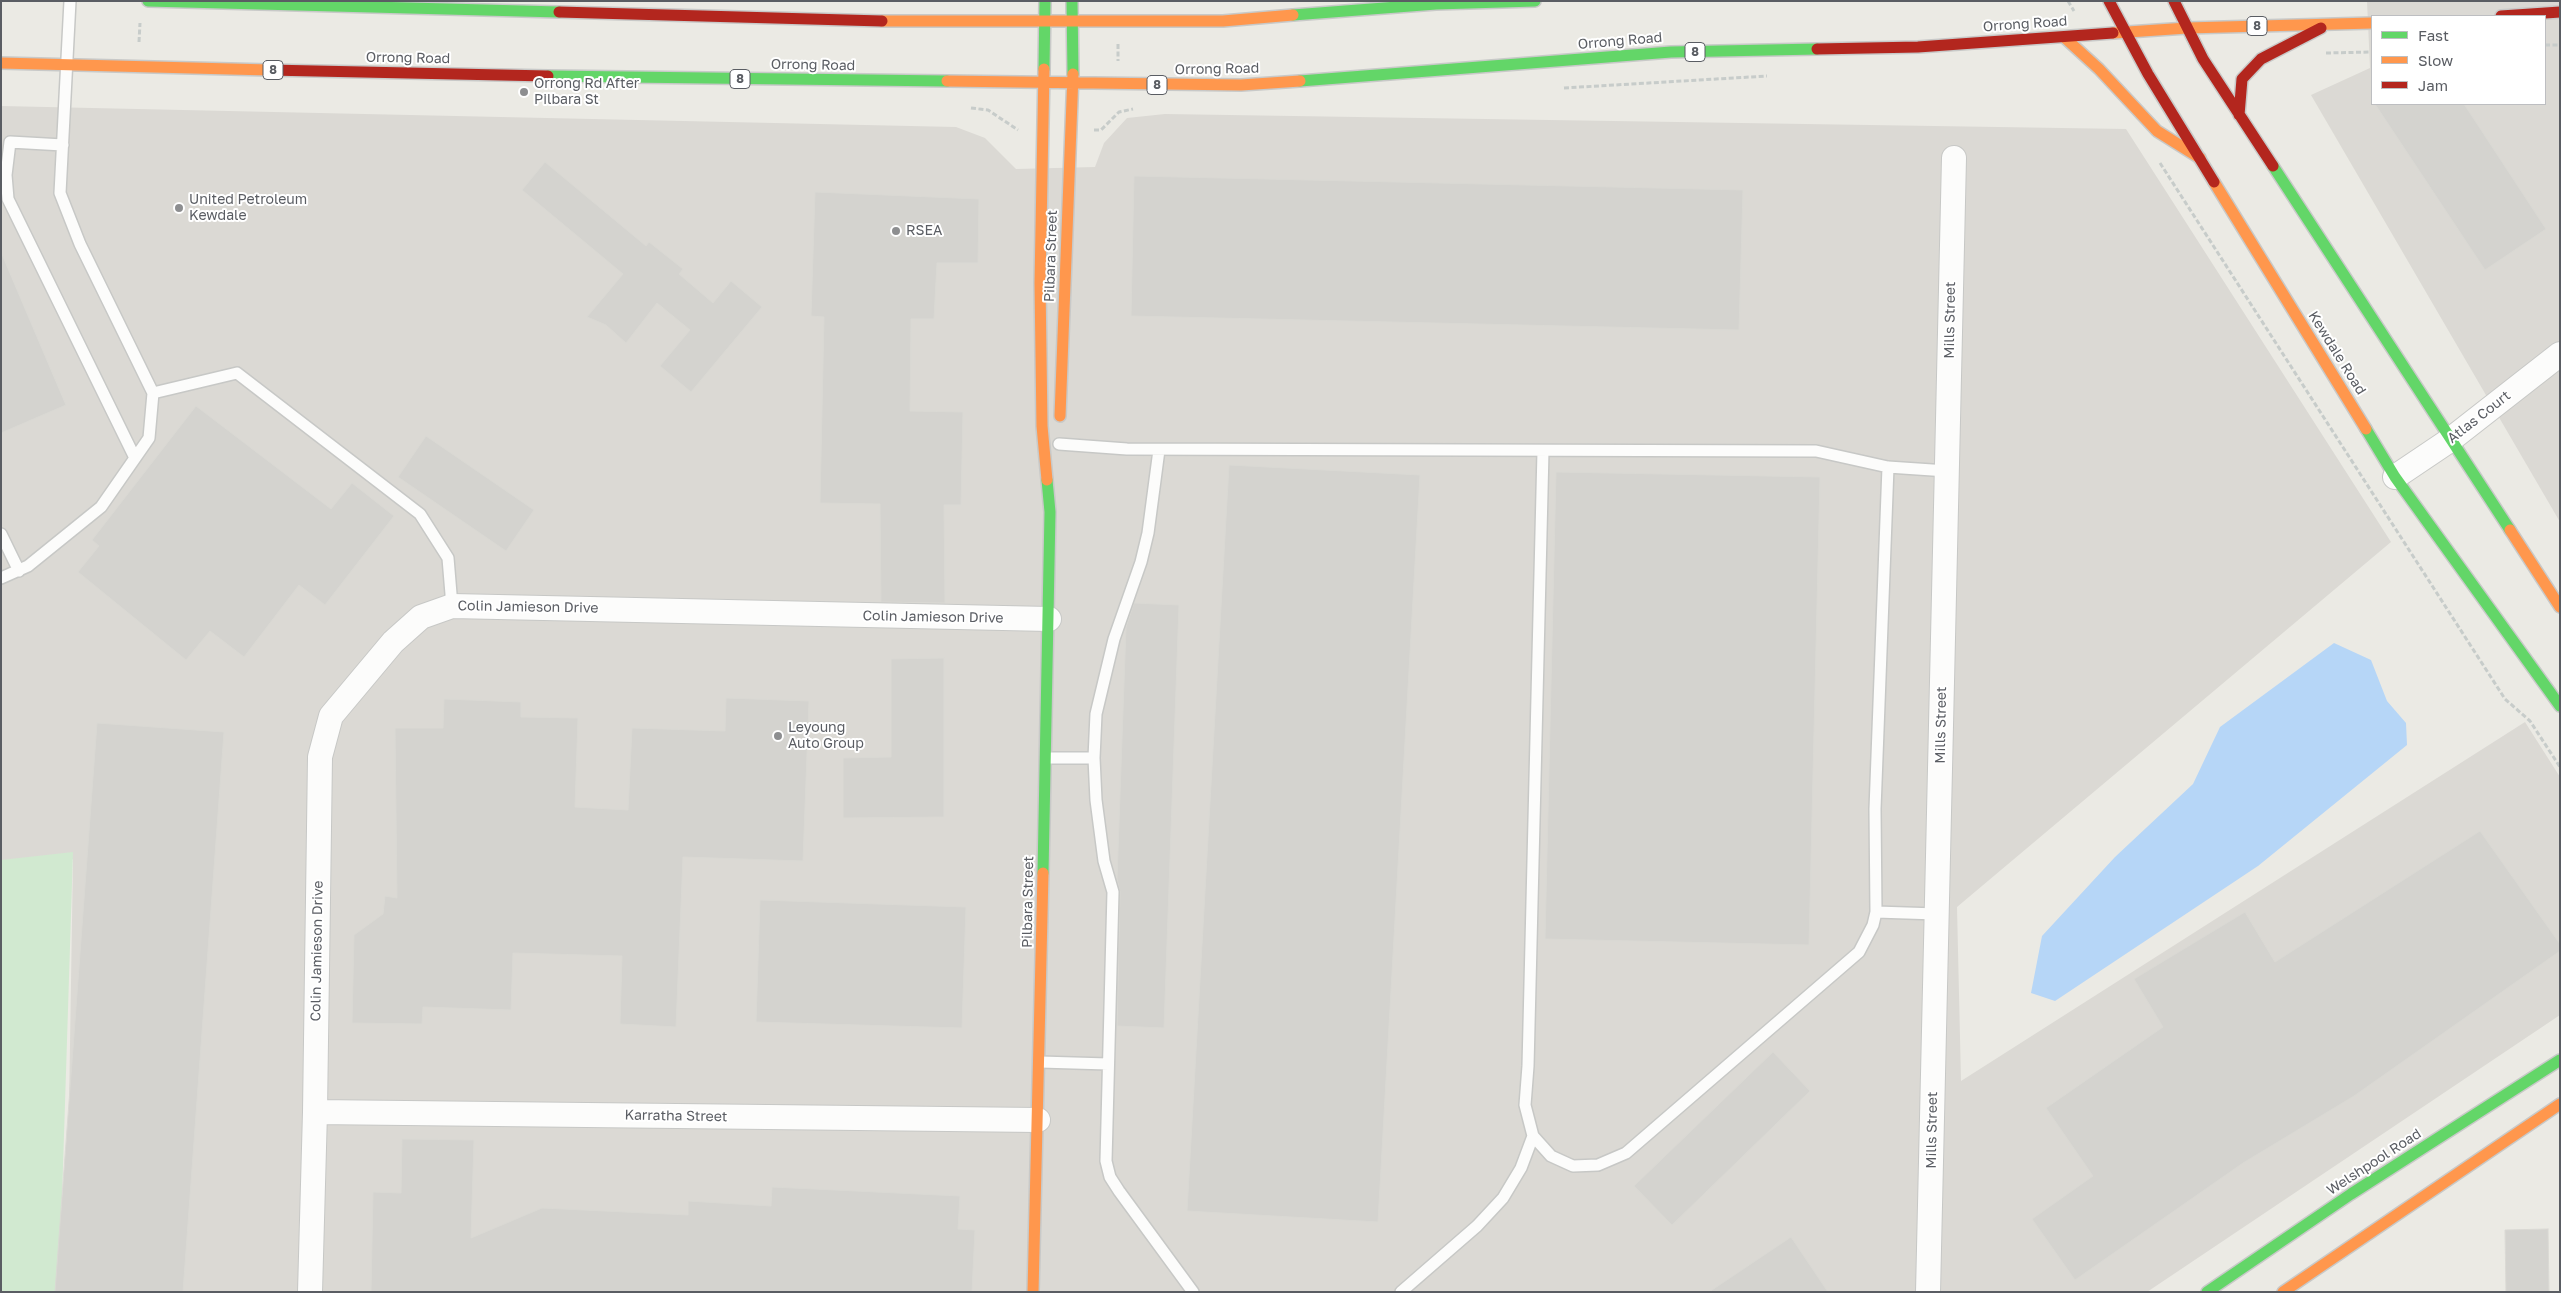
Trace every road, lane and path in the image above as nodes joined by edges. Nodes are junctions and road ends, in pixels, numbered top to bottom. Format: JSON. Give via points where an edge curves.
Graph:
{"nodes":[{"id":1,"x":70,"y":1,"type":"edge"},
{"id":2,"x":148,"y":1,"type":"edge"},
{"id":3,"x":1045,"y":1,"type":"edge"},
{"id":4,"x":1072,"y":1,"type":"edge"},
{"id":5,"x":1535,"y":1,"type":"edge"},
{"id":6,"x":2109,"y":1,"type":"edge"},
{"id":7,"x":2174,"y":1,"type":"edge"},
{"id":8,"x":1489,"y":2,"type":"edge"},
{"id":9,"x":916,"y":11,"type":"dead end"},
{"id":10,"x":2560,"y":12,"type":"edge"},
{"id":11,"x":2516,"y":15,"type":"edge"},
{"id":12,"x":900,"y":21,"type":"junction"},
{"id":13,"x":1044,"y":22,"type":"junction"},
{"id":14,"x":1072,"y":22,"type":"junction"},
{"id":15,"x":2371,"y":23,"type":"edge"},
{"id":16,"x":2327,"y":24,"type":"junction"},
{"id":17,"x":2187,"y":28,"type":"junction"},
{"id":18,"x":2124,"y":32,"type":"junction"},
{"id":19,"x":2064,"y":37,"type":"junction"},
{"id":20,"x":2560,"y":45,"type":"edge"},
{"id":21,"x":2546,"y":46,"type":"edge"},
{"id":22,"x":1,"y":63,"type":"edge"},
{"id":23,"x":68,"y":64,"type":"junction"},
{"id":24,"x":1042,"y":83,"type":"junction"},
{"id":25,"x":1073,"y":83,"type":"junction"},
{"id":26,"x":2239,"y":115,"type":"junction"},
{"id":27,"x":6,"y":142,"type":"edge"},
{"id":28,"x":63,"y":145,"type":"junction"},
{"id":29,"x":1954,"y":158,"type":"dead end"},
{"id":30,"x":2200,"y":158,"type":"junction"},
{"id":31,"x":2159,"y":162,"type":"dead end"},
{"id":32,"x":2560,"y":354,"type":"edge"},
{"id":33,"x":152,"y":393,"type":"junction"},
{"id":34,"x":1059,"y":435,"type":"junction"},
{"id":35,"x":2450,"y":440,"type":"junction"},
{"id":36,"x":1159,"y":450,"type":"junction"},
{"id":37,"x":1543,"y":451,"type":"junction"},
{"id":38,"x":135,"y":458,"type":"junction"},
{"id":39,"x":1888,"y":467,"type":"junction"},
{"id":40,"x":1947,"y":470,"type":"junction"},
{"id":41,"x":2395,"y":477,"type":"junction"},
{"id":42,"x":1050,"y":512,"type":"junction"},
{"id":43,"x":1,"y":534,"type":"edge"},
{"id":44,"x":19,"y":571,"type":"junction"},
{"id":45,"x":1,"y":578,"type":"edge"},
{"id":46,"x":452,"y":606,"type":"junction"},
{"id":47,"x":2560,"y":607,"type":"edge"},
{"id":48,"x":1049,"y":619,"type":"junction"},
{"id":49,"x":2560,"y":706,"type":"edge"},
{"id":50,"x":1046,"y":758,"type":"junction"},
{"id":51,"x":1094,"y":758,"type":"junction"},
{"id":52,"x":2560,"y":767,"type":"edge"},
{"id":53,"x":1876,"y":912,"type":"junction"},
{"id":54,"x":1937,"y":914,"type":"junction"},
{"id":55,"x":2560,"y":1060,"type":"edge"},
{"id":56,"x":1040,"y":1062,"type":"junction"},
{"id":57,"x":1108,"y":1064,"type":"junction"},
{"id":58,"x":2560,"y":1104,"type":"edge"},
{"id":59,"x":315,"y":1112,"type":"junction"},
{"id":60,"x":1038,"y":1120,"type":"junction"},
{"id":61,"x":1532,"y":1136,"type":"junction"},
{"id":62,"x":310,"y":1292,"type":"edge"},
{"id":63,"x":1034,"y":1292,"type":"edge"},
{"id":64,"x":1193,"y":1292,"type":"edge"},
{"id":65,"x":1401,"y":1292,"type":"edge"},
{"id":66,"x":1928,"y":1292,"type":"edge"},
{"id":67,"x":2207,"y":1292,"type":"edge"},
{"id":68,"x":2283,"y":1292,"type":"edge"}],
"edges":[{"from":1,"to":23,"type":"lane"},
{"from":2,"to":12,"type":"main road"},
{"from":3,"to":13,"type":"main road","name":"Pilbara Street"},
{"from":4,"to":14,"type":"main road","name":"Pilbara Street"},
{"from":5,"to":8,"type":"main road"},
{"from":6,"to":18,"type":"main road","name":"Kewdale Road"},
{"from":7,"to":17,"type":"main road"},
{"from":8,"to":14,"type":"main road","via":[[1223,21]]},
{"from":9,"to":12,"type":"main road"},
{"from":10,"to":11,"type":"main road"},
{"from":12,"to":13,"type":"main road"},
{"from":13,"to":14,"type":"main road"},
{"from":13,"to":24,"type":"main road","name":"Pilbara Street"},
{"from":14,"to":25,"type":"main road","name":"Pilbara Street"},
{"from":15,"to":16,"type":"main road","name":"Orrong Road","number":"8"},
{"from":16,"to":17,"type":"main road","name":"Orrong Road","number":"8"},
{"from":16,"to":26,"type":"main road","via":[[2261,59],[2242,79]]},
{"from":17,"to":18,"type":"main road","name":"Orrong Road","number":"8"},
{"from":17,"to":26,"type":"main road"},
{"from":18,"to":19,"type":"main road","name":"Orrong Road","number":"8"},
{"from":18,"to":30,"type":"main road","name":"Kewdale Road"},
{"from":19,"to":25,"type":"main road","name":"Orrong Road","number":"8","via":[[1918,47],[1672,52],[1241,85]]},
{"from":19,"to":30,"type":"main road","via":[[2157,131]]},
{"from":20,"to":21,"type":"path"},
{"from":22,"to":23,"type":"main road","name":"Orrong Road","number":"8"},
{"from":23,"to":24,"type":"main road","name":"Orrong Road","number":"8","via":[[477,75]]},
{"from":23,"to":28,"type":"lane"},
{"from":24,"to":25,"type":"main road","name":"Orrong Road","number":"8"},
{"from":24,"to":42,"type":"main road","name":"Pilbara Street","via":[[1042,416]]},
{"from":25,"to":34,"type":"main road","name":"Pilbara Street"},
{"from":26,"to":35,"type":"main road"},
{"from":27,"to":28,"type":"lane"},
{"from":27,"to":38,"type":"lane","via":[[8,200]]},
{"from":28,"to":33,"type":"lane","via":[[60,192],[80,244]]},
{"from":29,"to":40,"type":"street","name":"Mills Street"},
{"from":30,"to":41,"type":"main road","name":"Kewdale Road"},
{"from":31,"to":52,"type":"path","via":[[2505,700],[2530,721]]},
{"from":32,"to":35,"type":"street","name":"Atlas Court"},
{"from":33,"to":38,"type":"lane","via":[[149,438]]},
{"from":33,"to":46,"type":"lane","via":[[237,373],[420,514],[448,558]]},
{"from":34,"to":36,"type":"lane"},
{"from":34,"to":42,"type":"main road","name":"Pilbara Street"},
{"from":35,"to":41,"type":"street","name":"Atlas Court"},
{"from":35,"to":47,"type":"main road"},
{"from":36,"to":37,"type":"lane"},
{"from":36,"to":51,"type":"lane","via":[[1142,562],[1103,679],[1096,714]]},
{"from":37,"to":39,"type":"lane","via":[[1816,451]]},
{"from":37,"to":61,"type":"lane","via":[[1526,1105]]},
{"from":38,"to":44,"type":"lane","via":[[101,507]]},
{"from":39,"to":40,"type":"lane"},
{"from":39,"to":53,"type":"lane","via":[[1875,809]]},
{"from":40,"to":54,"type":"street","name":"Mills Street"},
{"from":41,"to":49,"type":"main road","name":"Kewdale Road"},
{"from":42,"to":48,"type":"main road","name":"Pilbara Street"},
{"from":43,"to":44,"type":"lane"},
{"from":44,"to":45,"type":"lane"},
{"from":46,"to":48,"type":"street","name":"Colin Jamieson Drive"},
{"from":46,"to":59,"type":"street","name":"Colin Jamieson Drive","via":[[422,617],[393,642],[331,716],[320,757]]},
{"from":48,"to":50,"type":"main road","name":"Pilbara Street"},
{"from":50,"to":51,"type":"lane"},
{"from":50,"to":56,"type":"main road","name":"Pilbara Street"},
{"from":51,"to":57,"type":"lane","via":[[1098,827],[1113,892]]},
{"from":53,"to":54,"type":"lane"},
{"from":53,"to":61,"type":"lane","via":[[1873,925],[1858,952],[1626,1152],[1598,1165],[1573,1166],[1551,1156]]},
{"from":54,"to":66,"type":"street","name":"Mills Street"},
{"from":55,"to":67,"type":"main road","name":"Welshpool Road","via":[[2351,1194]]},
{"from":56,"to":57,"type":"lane"},
{"from":56,"to":60,"type":"main road","name":"Pilbara Street"},
{"from":57,"to":64,"type":"lane","via":[[1106,1161],[1110,1177]]},
{"from":58,"to":68,"type":"main road"},
{"from":59,"to":60,"type":"street","name":"Karratha Street"},
{"from":59,"to":62,"type":"street","name":"Colin Jamieson Drive"},
{"from":60,"to":63,"type":"main road","name":"Pilbara Street"},
{"from":61,"to":65,"type":"lane","via":[[1521,1168],[1503,1198],[1477,1226]]}]}
